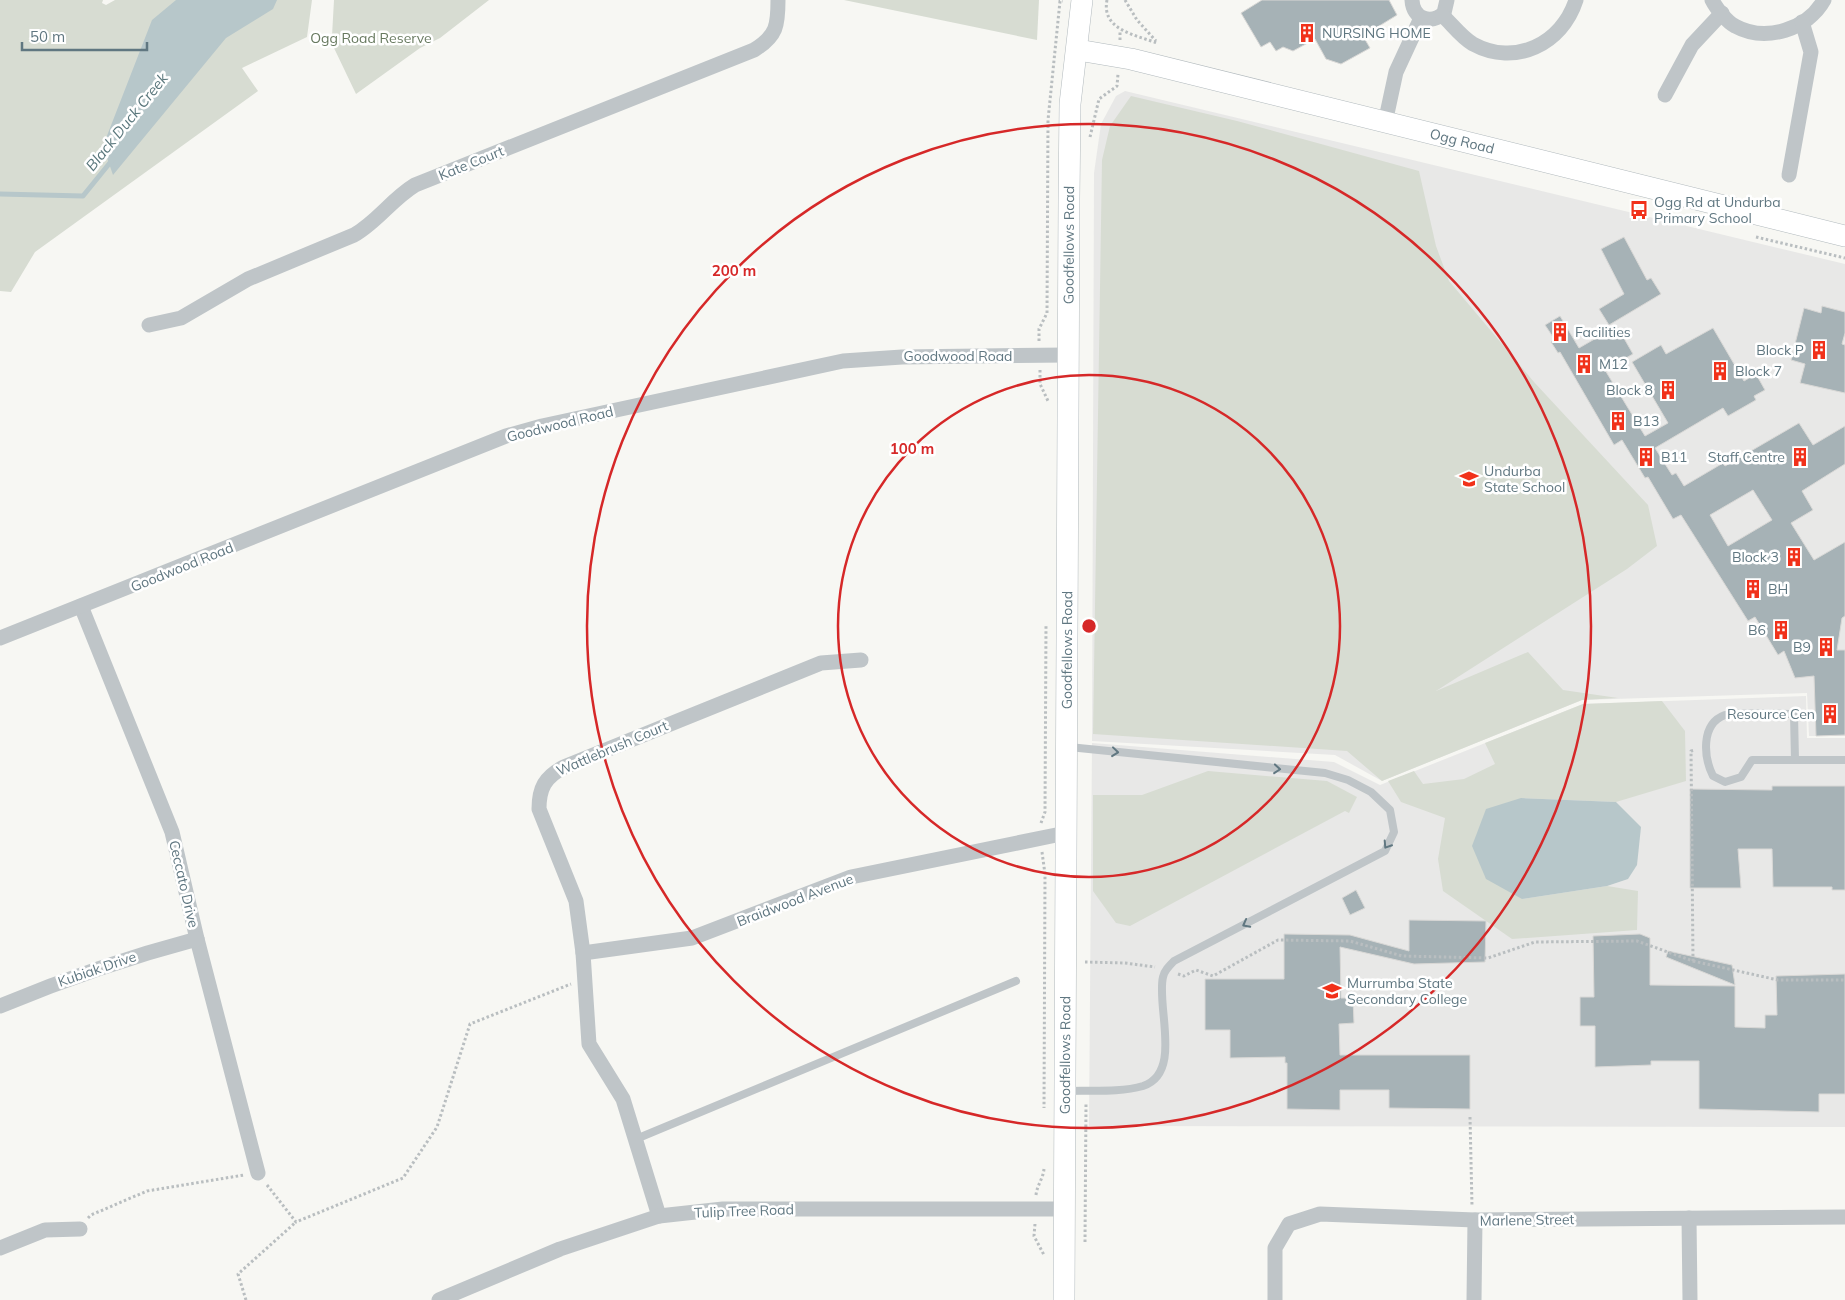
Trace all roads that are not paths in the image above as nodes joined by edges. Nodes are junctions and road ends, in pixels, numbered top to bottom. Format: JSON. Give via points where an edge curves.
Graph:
{"nodes":[{"id":1,"x":778,"y":0,"type":"edge"},
{"id":2,"x":1082,"y":0,"type":"edge"},
{"id":3,"x":1412,"y":0,"type":"edge"},
{"id":4,"x":1448,"y":0,"type":"edge"},
{"id":5,"x":1576,"y":0,"type":"edge"},
{"id":6,"x":1712,"y":0,"type":"edge"},
{"id":7,"x":1824,"y":0,"type":"edge"},
{"id":8,"x":1722,"y":13,"type":"junction"},
{"id":9,"x":1442,"y":14,"type":"junction"},
{"id":10,"x":1421,"y":18,"type":"junction"},
{"id":11,"x":1802,"y":22,"type":"junction"},
{"id":12,"x":1078,"y":50,"type":"junction"},
{"id":13,"x":1665,"y":95,"type":"dead end"},
{"id":14,"x":1385,"y":123,"type":"junction"},
{"id":15,"x":1788,"y":175,"type":"dead end"},
{"id":16,"x":1845,"y":236,"type":"edge"},
{"id":17,"x":149,"y":325,"type":"dead end"},
{"id":18,"x":1067,"y":355,"type":"junction"},
{"id":19,"x":81,"y":606,"type":"junction"},
{"id":20,"x":0,"y":638,"type":"edge"},
{"id":21,"x":861,"y":660,"type":"dead end"},
{"id":22,"x":1067,"y":747,"type":"junction"},
{"id":23,"x":1795,"y":760,"type":"junction"},
{"id":24,"x":1845,"y":760,"type":"edge"},
{"id":25,"x":1066,"y":833,"type":"junction"},
{"id":26,"x":197,"y":939,"type":"junction"},
{"id":27,"x":584,"y":954,"type":"junction"},
{"id":28,"x":1016,"y":981,"type":"dead end"},
{"id":29,"x":0,"y":1006,"type":"edge"},
{"id":30,"x":1075,"y":1091,"type":"junction"},
{"id":31,"x":636,"y":1139,"type":"junction"},
{"id":32,"x":258,"y":1173,"type":"road end"},
{"id":33,"x":1064,"y":1209,"type":"junction"},
{"id":34,"x":659,"y":1216,"type":"junction"},
{"id":35,"x":1845,"y":1217,"type":"edge"},
{"id":36,"x":1689,"y":1218,"type":"junction"},
{"id":37,"x":1475,"y":1220,"type":"junction"},
{"id":38,"x":80,"y":1229,"type":"road end"},
{"id":39,"x":0,"y":1248,"type":"edge"},
{"id":40,"x":439,"y":1300,"type":"edge"},
{"id":41,"x":1064,"y":1300,"type":"edge"},
{"id":42,"x":1275,"y":1300,"type":"edge"},
{"id":43,"x":1474,"y":1300,"type":"edge"},
{"id":44,"x":1690,"y":1300,"type":"edge"}],
"edges":[{"from":1,"to":17,"type":"street","name":"Kate Court","via":[[776,27],[768,42],[754,50],[415,185],[354,235],[248,279],[181,318]]},
{"from":2,"to":12,"type":"street","name":"Goodfellows Road"},
{"from":3,"to":10,"type":"street","via":[[1414,11]]},
{"from":4,"to":9,"type":"street"},
{"from":5,"to":9,"type":"street","via":[[1566,21],[1550,38],[1519,53],[1494,52],[1472,44]]},
{"from":6,"to":8,"type":"street"},
{"from":7,"to":11,"type":"street","via":[[1817,13]]},
{"from":8,"to":11,"type":"street","via":[[1734,26],[1758,33],[1787,31]]},
{"from":8,"to":13,"type":"street","via":[[1692,45]]},
{"from":9,"to":10,"type":"street","via":[[1435,19]]},
{"from":10,"to":14,"type":"street","via":[[1396,72]]},
{"from":11,"to":15,"type":"street","via":[[1811,52]]},
{"from":12,"to":14,"type":"street","name":"Ogg Road","via":[[1119,57]]},
{"from":12,"to":18,"type":"street","name":"Goodfellows Road","via":[[1070,104]]},
{"from":14,"to":16,"type":"street","name":"Ogg Road"},
{"from":18,"to":19,"type":"street","name":"Goodwood Road","via":[[902,356],[843,361],[542,426],[506,436]]},
{"from":18,"to":22,"type":"street","name":"Goodfellows Road"},
{"from":19,"to":20,"type":"street","name":"Goodwood Road"},
{"from":19,"to":26,"type":"street","name":"Ceccato Drive","via":[[172,832]]},
{"from":21,"to":27,"type":"street","name":"Wattlebrush Court","via":[[821,662],[564,767],[544,782],[539,795],[539,809],[573,891]]},
{"from":22,"to":25,"type":"street","name":"Goodfellows Road"},
{"from":22,"to":30,"type":"lane","one_way":true,"via":[[1325,773],[1372,792],[1390,810],[1394,832],[1385,851],[1174,961],[1166,969],[1163,977],[1165,1034],[1162,1069],[1155,1080],[1142,1086]]},
{"from":23,"to":23,"type":"lane","via":[[1752,760],[1741,777],[1725,782],[1713,776],[1706,763],[1708,734],[1713,724],[1725,715],[1794,714]]},
{"from":23,"to":24,"type":"lane"},
{"from":25,"to":27,"type":"street","name":"Braidwood Avenue","via":[[851,877],[692,938]]},
{"from":25,"to":30,"type":"street","name":"Goodfellows Road"},
{"from":26,"to":29,"type":"street","name":"Kubiak Drive","via":[[95,968]]},
{"from":26,"to":32,"type":"street","name":"Ceccato Drive"},
{"from":27,"to":31,"type":"street","name":"Wattlebrush Court","via":[[589,1044],[623,1099]]},
{"from":28,"to":31,"type":"lane"},
{"from":30,"to":33,"type":"street","name":"Goodfellows Road"},
{"from":31,"to":34,"type":"street","name":"Wattlebrush Court"},
{"from":33,"to":34,"type":"street","name":"Tulip Tree Road","via":[[722,1209]]},
{"from":33,"to":41,"type":"street","name":"Goodfellows Road"},
{"from":34,"to":40,"type":"street","name":"Tulip Tree Road","via":[[560,1249]]},
{"from":35,"to":36,"type":"street","name":"Marlene Street"},
{"from":36,"to":37,"type":"street","name":"Marlene Street"},
{"from":36,"to":44,"type":"street"},
{"from":37,"to":42,"type":"street","name":"Marlene Street","via":[[1320,1214],[1290,1224],[1275,1248]]},
{"from":37,"to":43,"type":"street"},
{"from":38,"to":39,"type":"street","via":[[45,1230]]}]}
